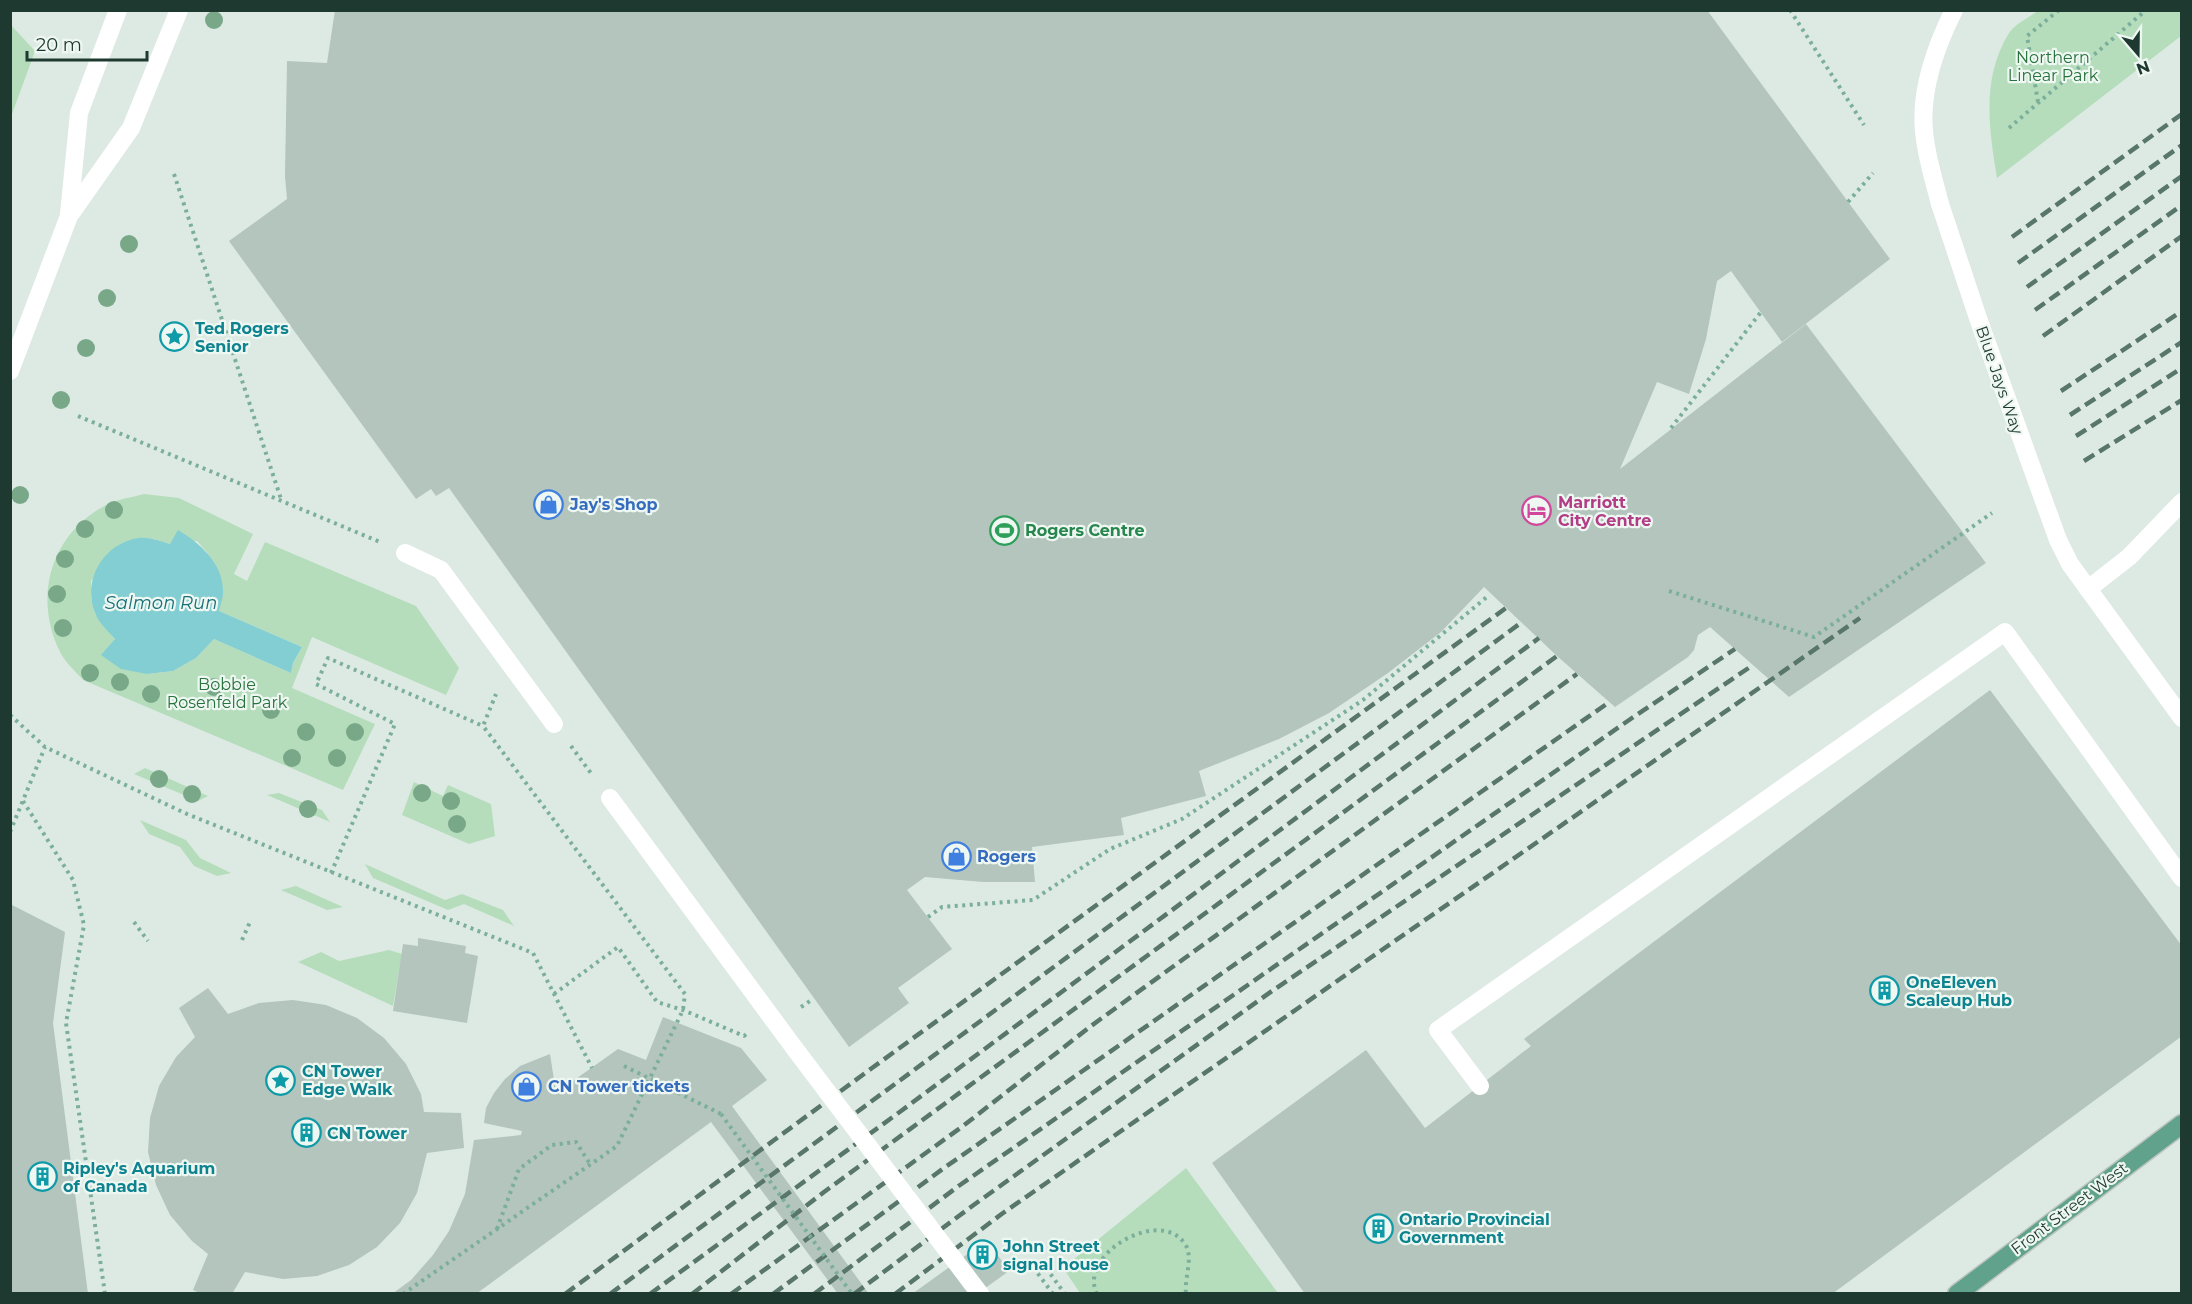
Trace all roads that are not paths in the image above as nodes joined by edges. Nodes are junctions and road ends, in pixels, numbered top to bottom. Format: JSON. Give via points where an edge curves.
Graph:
{"nodes":[{"id":1,"x":118,"y":10,"type":"edge"},
{"id":2,"x":179,"y":10,"type":"edge"},
{"id":3,"x":1954,"y":10,"type":"edge"},
{"id":4,"x":69,"y":216,"type":"junction"},
{"id":5,"x":10,"y":371,"type":"edge"},
{"id":6,"x":2181,"y":502,"type":"edge"},
{"id":7,"x":405,"y":554,"type":"road end"},
{"id":8,"x":2088,"y":589,"type":"junction"},
{"id":9,"x":2181,"y":718,"type":"edge"},
{"id":10,"x":554,"y":724,"type":"road end"},
{"id":11,"x":610,"y":798,"type":"road end"},
{"id":12,"x":2181,"y":878,"type":"edge"},
{"id":13,"x":1480,"y":1086,"type":"dead end"},
{"id":14,"x":2181,"y":1124,"type":"edge"},
{"id":15,"x":980,"y":1293,"type":"edge"},
{"id":16,"x":1957,"y":1293,"type":"edge"}],
"edges":[{"from":1,"to":4,"type":"street","via":[[79,113]]},
{"from":2,"to":4,"type":"street","via":[[131,128]]},
{"from":3,"to":8,"type":"street","name":"Blue Jays Way","bridge":true,"via":[[1925,91],[1924,132],[1929,160],[1983,332],[2058,540]]},
{"from":4,"to":5,"type":"street"},
{"from":6,"to":8,"type":"street","via":[[2129,557]]},
{"from":7,"to":10,"type":"street","via":[[441,570]]},
{"from":8,"to":9,"type":"street","name":"Blue Jays Way"},
{"from":11,"to":15,"type":"street","bridge":true},
{"from":12,"to":13,"type":"street","via":[[2005,632],[1438,1030]]},
{"from":14,"to":16,"type":"main road","name":"Front Street West"}]}
